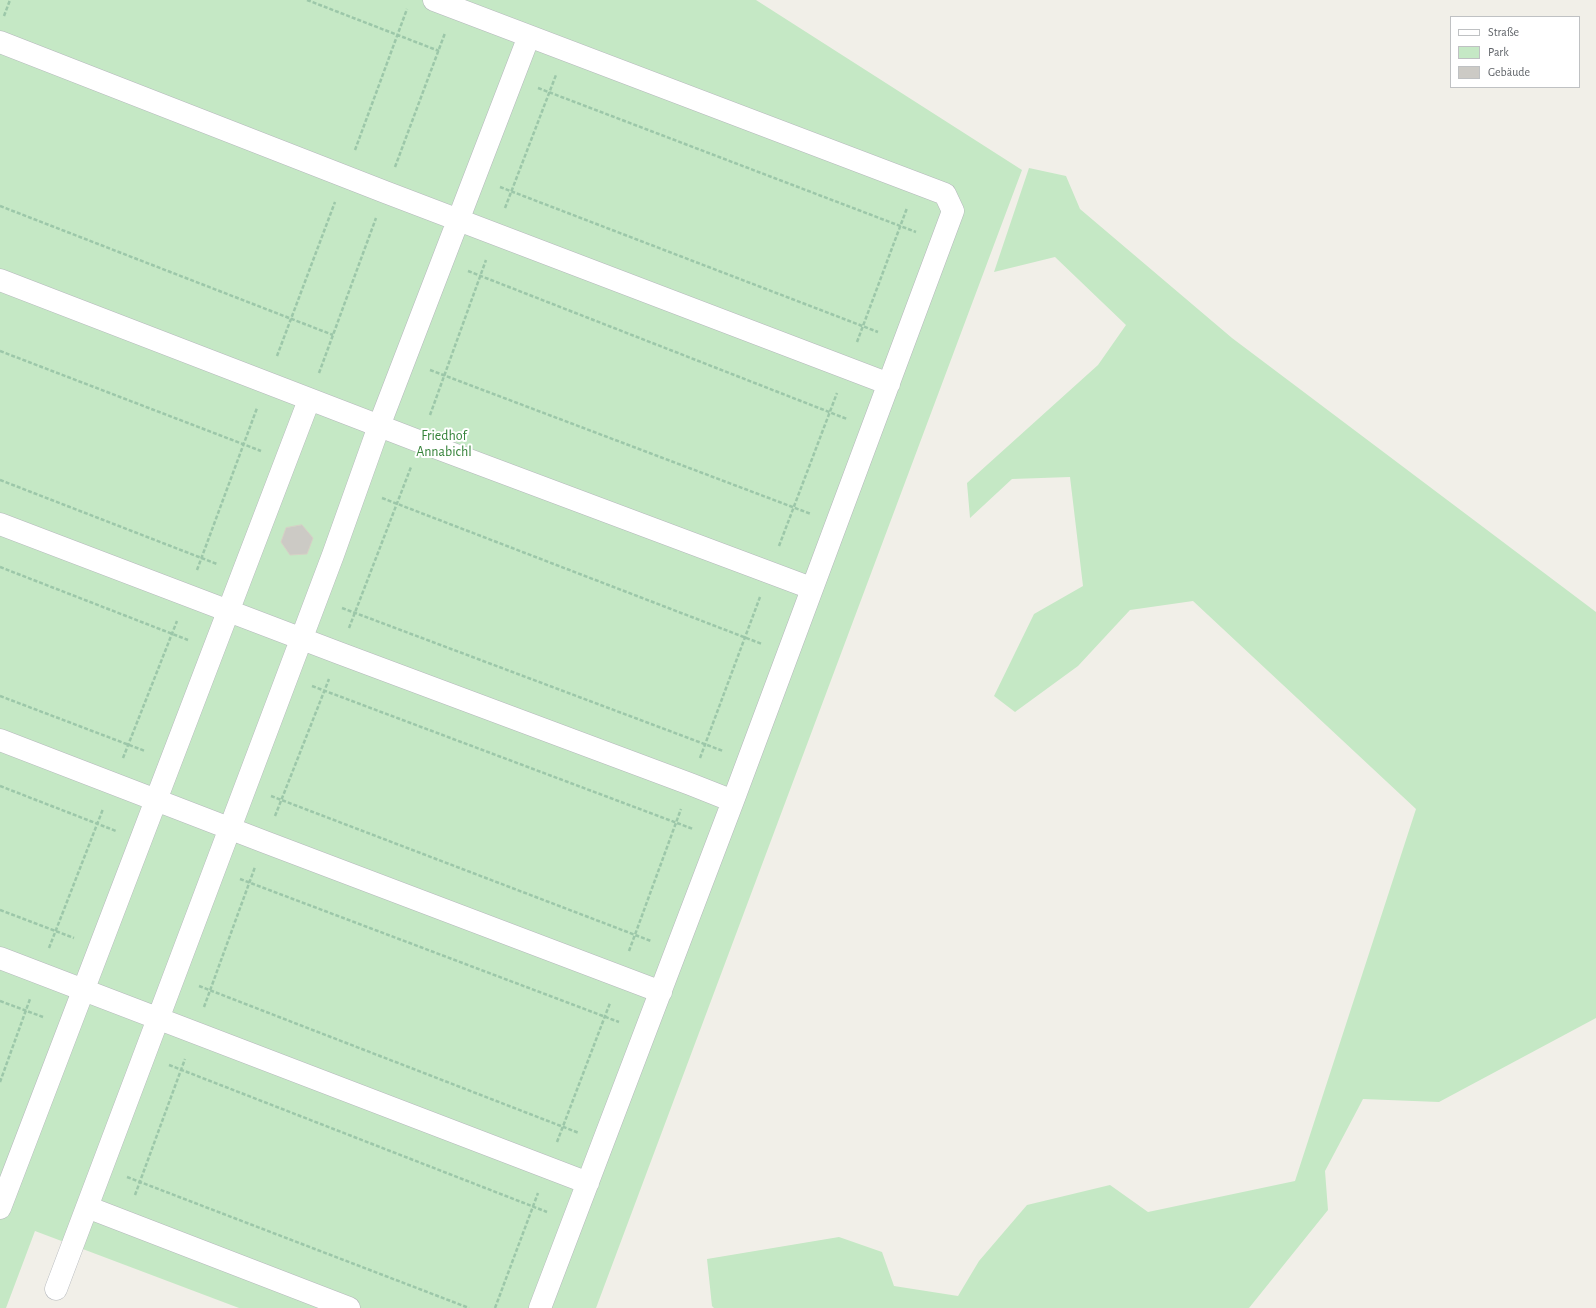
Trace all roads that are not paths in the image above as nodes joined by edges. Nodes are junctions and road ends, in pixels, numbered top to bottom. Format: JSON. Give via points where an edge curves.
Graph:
{"nodes":[{"id":1,"x":434,"y":0,"type":"edge"},
{"id":2,"x":529,"y":36,"type":"junction"},
{"id":3,"x":0,"y":42,"type":"edge"},
{"id":4,"x":459,"y":220,"type":"junction"},
{"id":5,"x":0,"y":280,"type":"edge"},
{"id":6,"x":888,"y":384,"type":"junction"},
{"id":7,"x":309,"y":400,"type":"junction"},
{"id":8,"x":379,"y":426,"type":"junction"},
{"id":9,"x":0,"y":524,"type":"edge"},
{"id":10,"x":811,"y":588,"type":"junction"},
{"id":11,"x":228,"y":611,"type":"junction"},
{"id":12,"x":301,"y":639,"type":"junction"},
{"id":13,"x":0,"y":740,"type":"edge"},
{"id":14,"x":155,"y":800,"type":"junction"},
{"id":15,"x":733,"y":801,"type":"junction"},
{"id":16,"x":230,"y":829,"type":"junction"},
{"id":17,"x":0,"y":958,"type":"edge"},
{"id":18,"x":84,"y":990,"type":"junction"},
{"id":19,"x":661,"y":992,"type":"junction"},
{"id":20,"x":158,"y":1019,"type":"junction"},
{"id":21,"x":5,"y":1179,"type":"edge"},
{"id":22,"x":588,"y":1183,"type":"junction"},
{"id":23,"x":87,"y":1207,"type":"junction"},
{"id":24,"x":0,"y":1208,"type":"edge"},
{"id":25,"x":56,"y":1289,"type":"dead end"},
{"id":26,"x":349,"y":1308,"type":"edge"},
{"id":27,"x":540,"y":1308,"type":"edge"}],
"edges":[{"from":1,"to":2,"type":"lane"},
{"from":2,"to":4,"type":"lane"},
{"from":2,"to":6,"type":"lane","via":[[945,194],[953,211]]},
{"from":3,"to":4,"type":"lane"},
{"from":4,"to":6,"type":"lane"},
{"from":4,"to":8,"type":"lane"},
{"from":5,"to":7,"type":"lane"},
{"from":6,"to":10,"type":"lane"},
{"from":7,"to":8,"type":"lane"},
{"from":7,"to":11,"type":"lane"},
{"from":8,"to":10,"type":"lane"},
{"from":8,"to":12,"type":"lane"},
{"from":9,"to":11,"type":"lane"},
{"from":10,"to":15,"type":"lane"},
{"from":11,"to":12,"type":"lane"},
{"from":11,"to":14,"type":"lane"},
{"from":12,"to":15,"type":"lane"},
{"from":12,"to":16,"type":"lane"},
{"from":13,"to":14,"type":"lane"},
{"from":14,"to":16,"type":"lane"},
{"from":14,"to":18,"type":"lane"},
{"from":15,"to":19,"type":"lane"},
{"from":16,"to":19,"type":"lane"},
{"from":16,"to":20,"type":"lane"},
{"from":17,"to":18,"type":"lane"},
{"from":18,"to":20,"type":"lane"},
{"from":18,"to":21,"type":"lane"},
{"from":19,"to":22,"type":"lane"},
{"from":20,"to":22,"type":"lane"},
{"from":20,"to":23,"type":"lane"},
{"from":21,"to":24,"type":"lane"},
{"from":22,"to":27,"type":"lane"},
{"from":23,"to":25,"type":"lane"},
{"from":23,"to":26,"type":"lane"}]}
